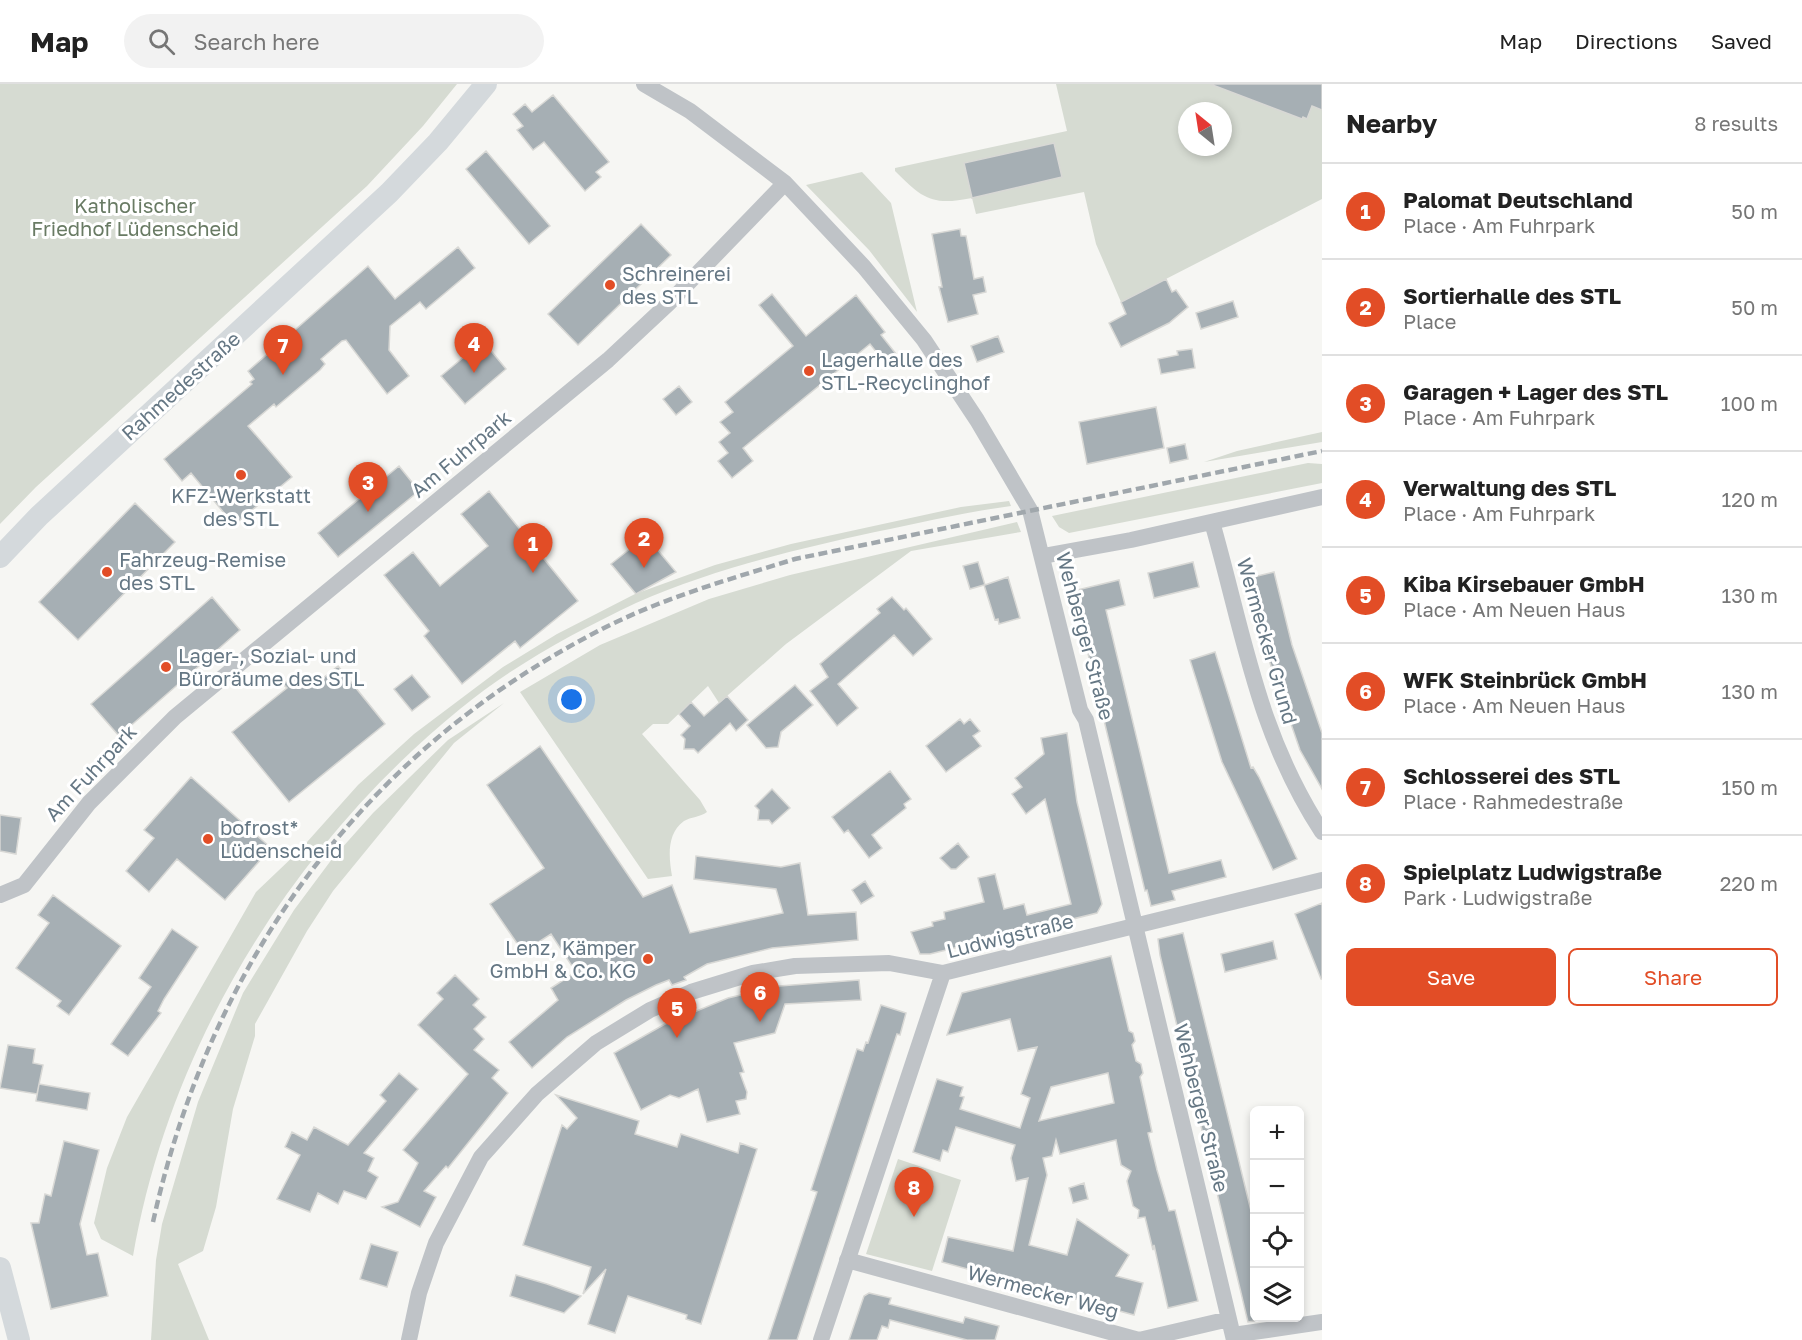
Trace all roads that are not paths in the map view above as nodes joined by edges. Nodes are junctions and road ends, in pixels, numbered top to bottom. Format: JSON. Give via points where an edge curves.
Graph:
{"nodes":[{"id":1,"x":644,"y":84,"type":"edge"},
{"id":2,"x":486,"y":85,"type":"edge"},
{"id":3,"x":785,"y":183,"type":"junction"},
{"id":4,"x":1322,"y":497,"type":"edge"},
{"id":5,"x":1212,"y":522,"type":"junction"},
{"id":6,"x":1043,"y":556,"type":"junction"},
{"id":7,"x":0,"y":557,"type":"edge"},
{"id":8,"x":1322,"y":832,"type":"edge"},
{"id":9,"x":1322,"y":880,"type":"edge"},
{"id":10,"x":0,"y":895,"type":"edge"},
{"id":11,"x":1136,"y":927,"type":"junction"},
{"id":12,"x":944,"y":973,"type":"junction"},
{"id":13,"x":847,"y":1260,"type":"junction"},
{"id":14,"x":0,"y":1268,"type":"edge"},
{"id":15,"x":1322,"y":1322,"type":"edge"},
{"id":16,"x":1232,"y":1332,"type":"edge"},
{"id":17,"x":1125,"y":1338,"type":"edge"},
{"id":18,"x":19,"y":1340,"type":"edge"},
{"id":19,"x":409,"y":1340,"type":"edge"},
{"id":20,"x":821,"y":1340,"type":"edge"}],
"edges":[{"from":1,"to":3,"type":"street","name":"Wehberger Straße","via":[[690,111]]},
{"from":2,"to":7,"type":"main road","name":"Rahmedestraße","via":[[389,193],[39,516]]},
{"from":3,"to":6,"type":"street","name":"Wehberger Straße","via":[[864,267],[924,340],[1017,486],[1032,516]]},
{"from":3,"to":10,"type":"street","name":"Am Fuhrpark","via":[[608,360],[168,723],[89,803],[24,885]]},
{"from":4,"to":5,"type":"street"},
{"from":5,"to":6,"type":"street"},
{"from":5,"to":8,"type":"street","name":"Wermecker Grund","via":[[1260,703],[1286,770]]},
{"from":6,"to":11,"type":"street","name":"Wehberger Straße"},
{"from":9,"to":11,"type":"street","name":"Ludwigstraße"},
{"from":11,"to":12,"type":"street","name":"Ludwigstraße"},
{"from":11,"to":16,"type":"street","name":"Wehberger Straße"},
{"from":12,"to":13,"type":"street","name":"Ludwigstraße"},
{"from":12,"to":19,"type":"street","via":[[889,963],[795,966],[753,973],[691,992],[650,1010],[596,1043],[537,1094],[481,1156],[435,1243]]},
{"from":13,"to":17,"type":"street","name":"Wermecker Weg"},
{"from":13,"to":20,"type":"street","name":"Ludwigstraße"},
{"from":14,"to":18,"type":"main road"},
{"from":15,"to":16,"type":"street","name":"Wermecker Weg"},
{"from":16,"to":17,"type":"street","name":"Wermecker Weg"}]}
